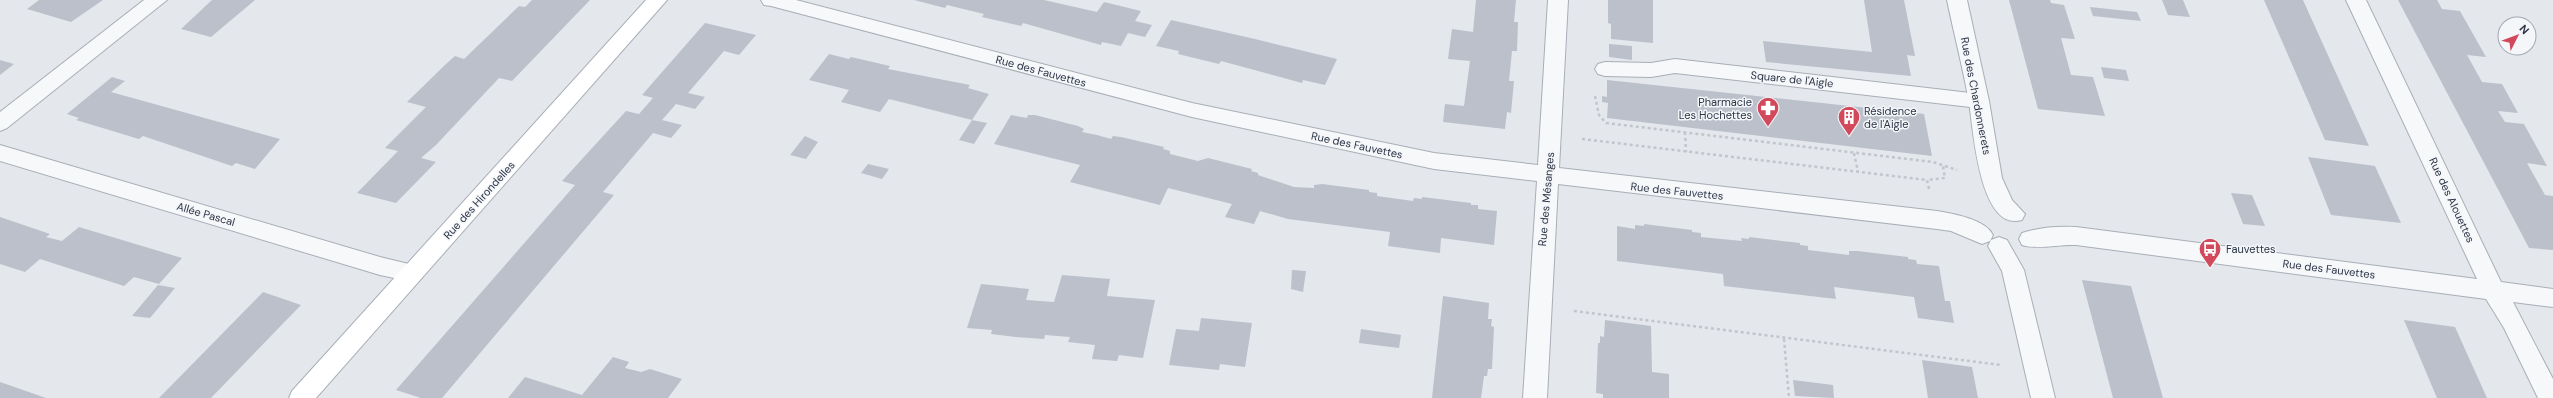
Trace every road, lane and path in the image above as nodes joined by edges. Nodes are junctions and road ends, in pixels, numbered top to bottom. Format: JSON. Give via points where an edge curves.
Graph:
{"nodes":[{"id":1,"x":157,"y":0,"type":"edge"},
{"id":2,"x":657,"y":0,"type":"edge"},
{"id":3,"x":771,"y":0,"type":"edge"},
{"id":4,"x":1558,"y":0,"type":"edge"},
{"id":5,"x":1957,"y":0,"type":"edge"},
{"id":6,"x":2356,"y":0,"type":"edge"},
{"id":7,"x":1605,"y":68,"type":"dead end"},
{"id":8,"x":1979,"y":101,"type":"junction"},
{"id":9,"x":1606,"y":122,"type":"dead end"},
{"id":10,"x":0,"y":123,"type":"edge"},
{"id":11,"x":1685,"y":132,"type":"junction"},
{"id":12,"x":1552,"y":137,"type":"junction"},
{"id":13,"x":1686,"y":152,"type":"junction"},
{"id":14,"x":0,"y":153,"type":"edge"},
{"id":15,"x":1854,"y":153,"type":"junction"},
{"id":16,"x":1933,"y":162,"type":"dead end"},
{"id":17,"x":1858,"y":172,"type":"junction"},
{"id":18,"x":1547,"y":176,"type":"junction"},
{"id":19,"x":1927,"y":180,"type":"dead end"},
{"id":20,"x":1989,"y":220,"type":"junction"},
{"id":21,"x":2023,"y":230,"type":"junction"},
{"id":22,"x":2013,"y":270,"type":"junction"},
{"id":23,"x":413,"y":273,"type":"junction"},
{"id":24,"x":2494,"y":291,"type":"junction"},
{"id":25,"x":2553,"y":298,"type":"edge"},
{"id":26,"x":1539,"y":309,"type":"junction"},
{"id":27,"x":1784,"y":339,"type":"junction"},
{"id":28,"x":2037,"y":372,"type":"junction"},
{"id":29,"x":300,"y":398,"type":"edge"},
{"id":30,"x":1534,"y":398,"type":"edge"},
{"id":31,"x":1789,"y":398,"type":"edge"},
{"id":32,"x":2043,"y":398,"type":"edge"},
{"id":33,"x":2550,"y":398,"type":"edge"}],
"edges":[{"from":1,"to":10,"type":"street"},
{"from":2,"to":23,"type":"street","name":"Rue des Hirondelles"},
{"from":3,"to":18,"type":"street","name":"Rue des Fauvettes","via":[[1192,110],[1434,162]]},
{"from":4,"to":12,"type":"street","name":"Rue des Mésanges"},
{"from":5,"to":8,"type":"street","name":"Rue des Chardonnerets"},
{"from":6,"to":24,"type":"street","name":"Rue des Alouettes"},
{"from":7,"to":8,"type":"street","name":"Square de l'Aigle","via":[[1651,70],[1675,66]]},
{"from":8,"to":20,"type":"street","name":"Rue des Chardonnerets","via":[[1991,178]]},
{"from":9,"to":11,"type":"path"},
{"from":11,"to":13,"type":"path"},
{"from":11,"to":15,"type":"path"},
{"from":12,"to":13,"type":"path","via":[[1593,139]]},
{"from":12,"to":18,"type":"street","name":"Rue des Mésanges"},
{"from":13,"to":17,"type":"path"},
{"from":14,"to":23,"type":"street","name":"Allée Pascal","via":[[380,266]]},
{"from":15,"to":16,"type":"path"},
{"from":15,"to":17,"type":"path"},
{"from":17,"to":19,"type":"path"},
{"from":18,"to":20,"type":"street","name":"Rue des Fauvettes","via":[[1955,223]]},
{"from":18,"to":26,"type":"street","name":"Rue des Mésanges"},
{"from":20,"to":21,"type":"street","via":[[2001,210]]},
{"from":20,"to":21,"type":"street","via":[[2012,248]]},
{"from":20,"to":22,"type":"street","name":"Rue des Chardonnerets"},
{"from":21,"to":22,"type":"street"},
{"from":21,"to":24,"type":"street","name":"Rue des Fauvettes"},
{"from":22,"to":28,"type":"street","name":"Rue des Chardonnerets"},
{"from":23,"to":29,"type":"street","name":"Rue des Hirondelles"},
{"from":24,"to":25,"type":"street","name":"Rue des Fauvettes"},
{"from":24,"to":33,"type":"street","name":"Rue des Alouettes"},
{"from":26,"to":27,"type":"path","via":[[1679,324]]},
{"from":26,"to":30,"type":"street","name":"Rue des Mésanges"},
{"from":27,"to":28,"type":"path","via":[[1820,341]]},
{"from":27,"to":31,"type":"path"},
{"from":28,"to":32,"type":"street","name":"Rue des Chardonnerets"}]}
